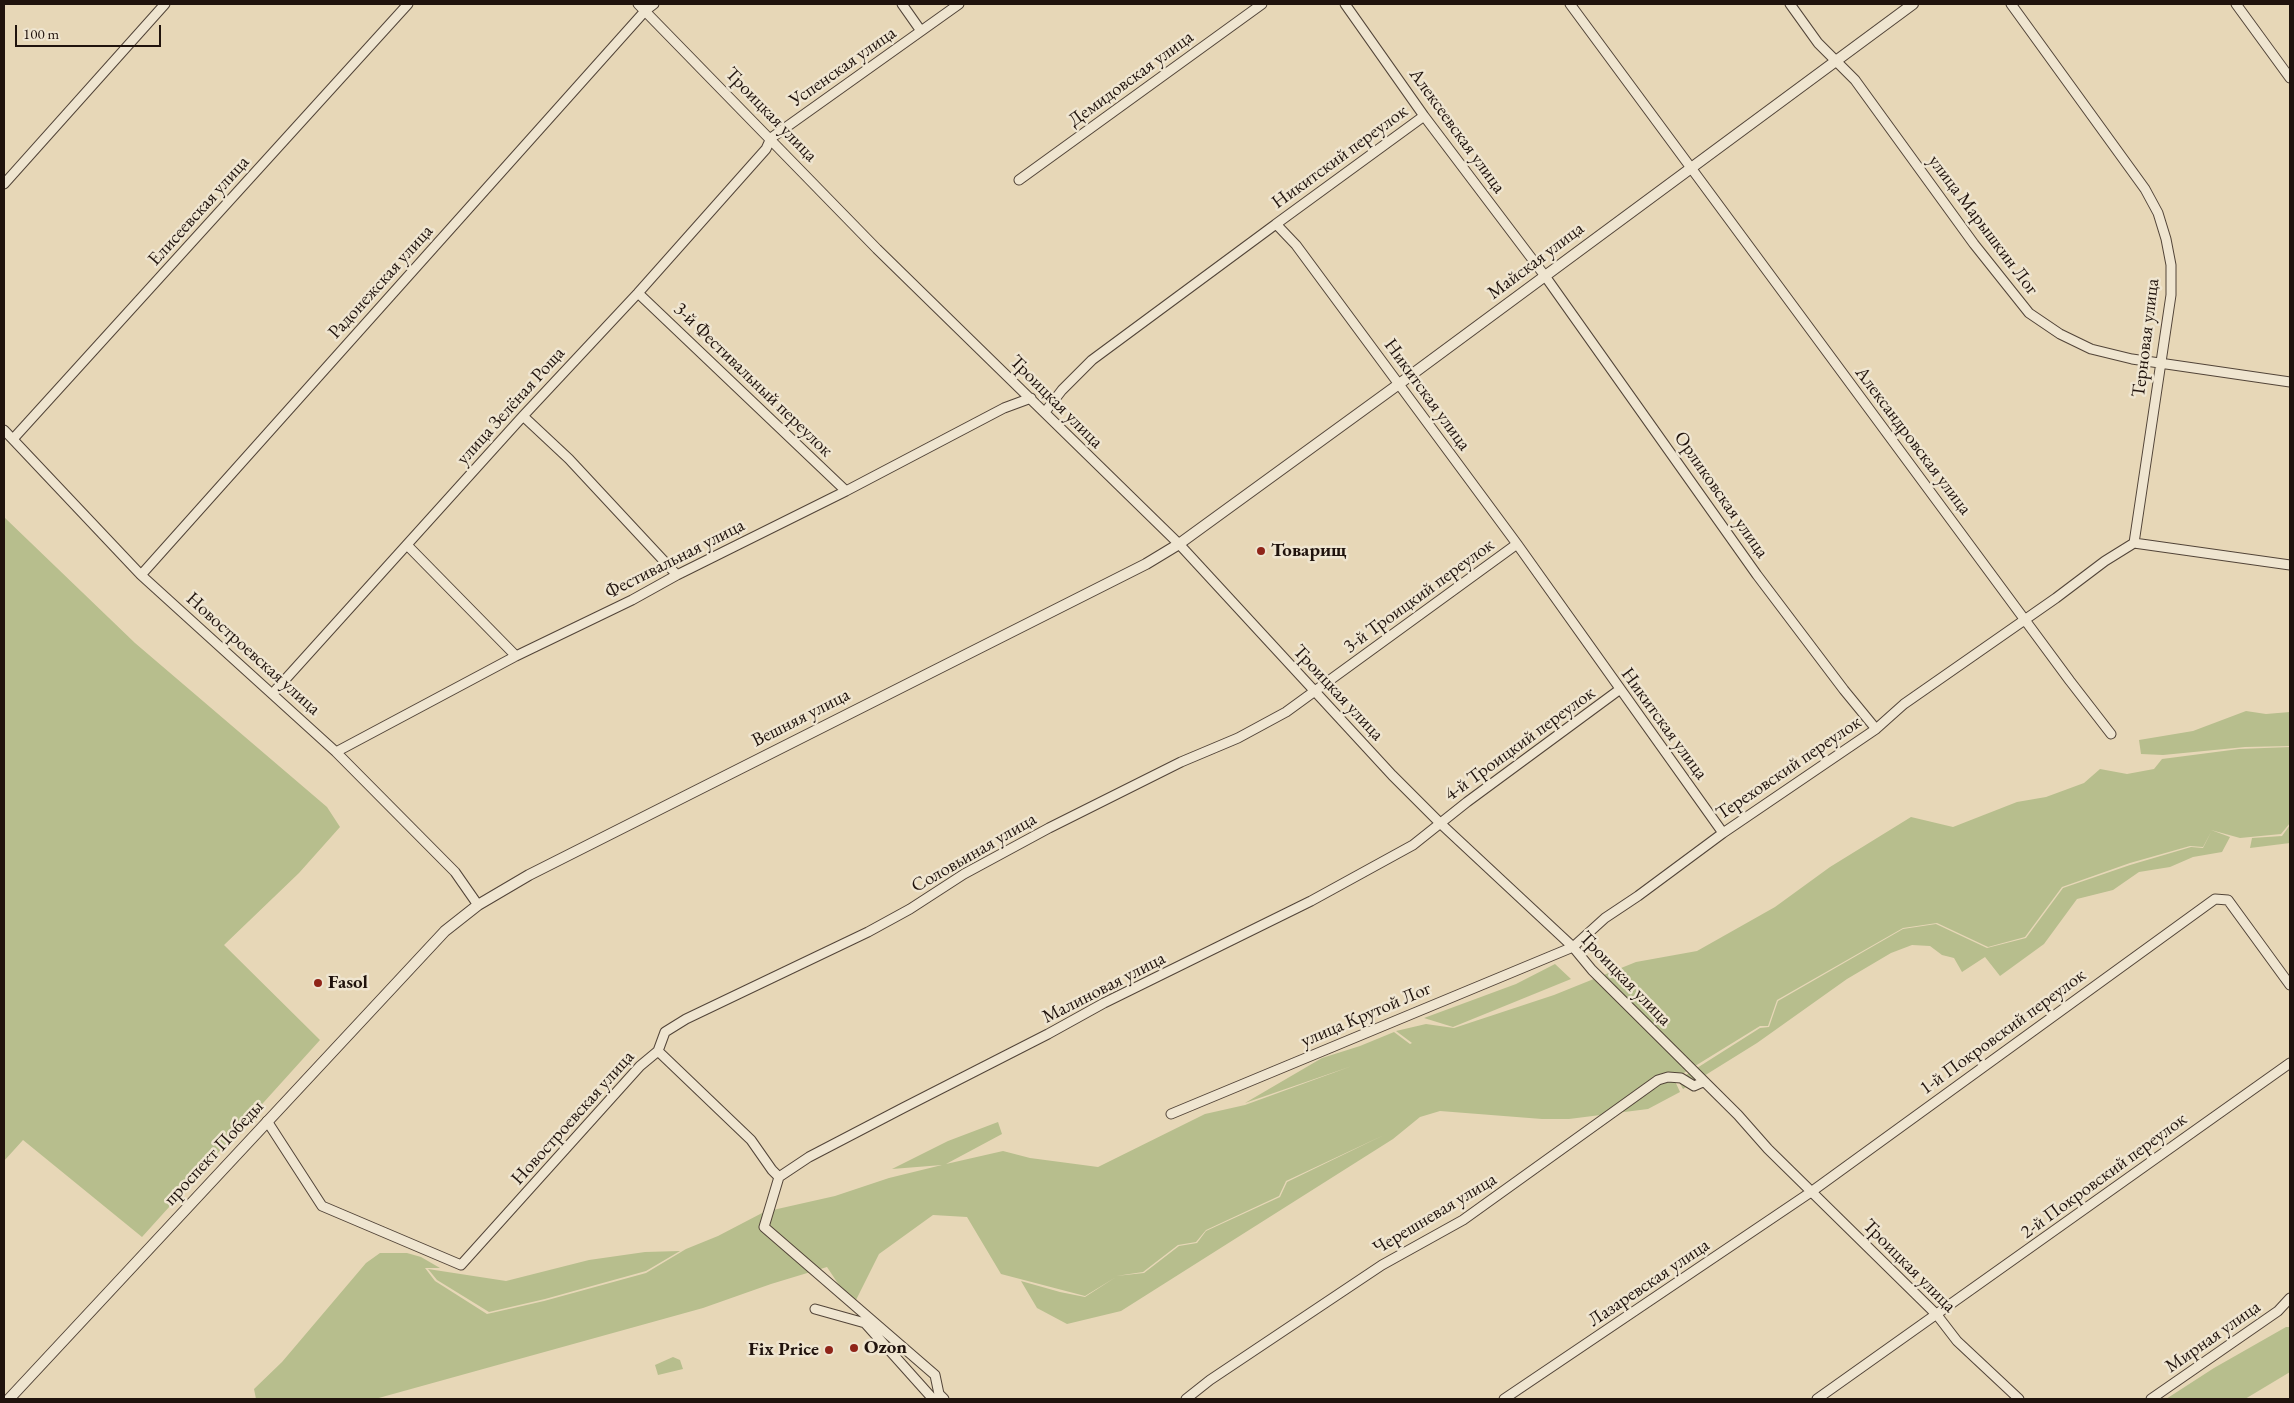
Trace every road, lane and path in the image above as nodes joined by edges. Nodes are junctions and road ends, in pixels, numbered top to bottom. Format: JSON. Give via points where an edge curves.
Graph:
{"nodes":[{"id":1,"x":165,"y":4,"type":"edge"},
{"id":2,"x":408,"y":4,"type":"edge"},
{"id":3,"x":654,"y":4,"type":"edge"},
{"id":4,"x":902,"y":4,"type":"edge"},
{"id":5,"x":959,"y":4,"type":"edge"},
{"id":6,"x":1262,"y":4,"type":"edge"},
{"id":7,"x":1345,"y":4,"type":"edge"},
{"id":8,"x":1570,"y":4,"type":"edge"},
{"id":9,"x":1790,"y":4,"type":"edge"},
{"id":10,"x":1913,"y":4,"type":"edge"},
{"id":11,"x":2011,"y":4,"type":"edge"},
{"id":12,"x":2236,"y":4,"type":"edge"},
{"id":13,"x":642,"y":7,"type":"edge"},
{"id":14,"x":921,"y":31,"type":"junction"},
{"id":15,"x":1835,"y":60,"type":"junction"},
{"id":16,"x":2290,"y":78,"type":"edge"},
{"id":17,"x":1424,"y":116,"type":"junction"},
{"id":18,"x":771,"y":138,"type":"junction"},
{"id":19,"x":1690,"y":168,"type":"junction"},
{"id":20,"x":1019,"y":180,"type":"dead end"},
{"id":21,"x":4,"y":184,"type":"edge"},
{"id":22,"x":1276,"y":224,"type":"junction"},
{"id":23,"x":1545,"y":276,"type":"junction"},
{"id":24,"x":638,"y":292,"type":"junction"},
{"id":25,"x":2161,"y":363,"type":"junction"},
{"id":26,"x":2290,"y":382,"type":"edge"},
{"id":27,"x":1399,"y":384,"type":"junction"},
{"id":28,"x":1031,"y":398,"type":"junction"},
{"id":29,"x":1045,"y":412,"type":"junction"},
{"id":30,"x":523,"y":416,"type":"junction"},
{"id":31,"x":4,"y":430,"type":"edge"},
{"id":32,"x":13,"y":439,"type":"junction"},
{"id":33,"x":846,"y":491,"type":"junction"},
{"id":34,"x":2134,"y":543,"type":"junction"},
{"id":35,"x":1179,"y":544,"type":"junction"},
{"id":36,"x":1517,"y":544,"type":"junction"},
{"id":37,"x":408,"y":545,"type":"junction"},
{"id":38,"x":2290,"y":565,"type":"edge"},
{"id":39,"x":141,"y":575,"type":"junction"},
{"id":40,"x":678,"y":575,"type":"junction"},
{"id":41,"x":2026,"y":619,"type":"junction"},
{"id":42,"x":516,"y":656,"type":"junction"},
{"id":43,"x":1619,"y":690,"type":"junction"},
{"id":44,"x":1316,"y":691,"type":"junction"},
{"id":45,"x":273,"y":693,"type":"junction"},
{"id":46,"x":1876,"y":729,"type":"junction"},
{"id":47,"x":2111,"y":734,"type":"dead end"},
{"id":48,"x":336,"y":752,"type":"junction"},
{"id":49,"x":1440,"y":823,"type":"junction"},
{"id":50,"x":1723,"y":832,"type":"junction"},
{"id":51,"x":478,"y":905,"type":"junction"},
{"id":52,"x":445,"y":931,"type":"joint"},
{"id":53,"x":1573,"y":947,"type":"junction"},
{"id":54,"x":2290,"y":985,"type":"edge"},
{"id":55,"x":658,"y":1052,"type":"junction"},
{"id":56,"x":2290,"y":1063,"type":"edge"},
{"id":57,"x":1703,"y":1082,"type":"junction"},
{"id":58,"x":1171,"y":1114,"type":"dead end"},
{"id":59,"x":267,"y":1121,"type":"junction"},
{"id":60,"x":779,"y":1177,"type":"junction"},
{"id":61,"x":1811,"y":1192,"type":"junction"},
{"id":62,"x":2290,"y":1298,"type":"edge"},
{"id":63,"x":815,"y":1309,"type":"dead end"},
{"id":64,"x":1937,"y":1315,"type":"junction"},
{"id":65,"x":9,"y":1399,"type":"edge"},
{"id":66,"x":933,"y":1399,"type":"edge"},
{"id":67,"x":944,"y":1399,"type":"edge"},
{"id":68,"x":1186,"y":1399,"type":"edge"},
{"id":69,"x":1504,"y":1399,"type":"edge"},
{"id":70,"x":1817,"y":1399,"type":"edge"},
{"id":71,"x":2019,"y":1399,"type":"edge"},
{"id":72,"x":2151,"y":1399,"type":"edge"}],
"edges":[{"from":1,"to":21,"type":"street"},
{"from":2,"to":32,"type":"street","name":"Елисеевская улица"},
{"from":3,"to":13,"type":"street","name":"Радонежская улица"},
{"from":4,"to":14,"type":"street"},
{"from":5,"to":14,"type":"street","name":"Успенская улица"},
{"from":6,"to":20,"type":"street","name":"Демидовская улица"},
{"from":7,"to":17,"type":"street","name":"Алексеевская улица"},
{"from":8,"to":19,"type":"street","name":"Александровская улица"},
{"from":9,"to":15,"type":"street","name":"улица Марышкин Лог","via":[[1818,43]]},
{"from":10,"to":15,"type":"street","name":"Майская улица"},
{"from":11,"to":25,"type":"street","name":"Терновая улица","via":[[2145,189],[2158,213],[2171,265],[2171,295]]},
{"from":12,"to":16,"type":"street"},
{"from":13,"to":18,"type":"street","name":"Троицкая улица"},
{"from":13,"to":39,"type":"street","name":"Радонежская улица"},
{"from":14,"to":18,"type":"street","name":"Успенская улица"},
{"from":15,"to":19,"type":"street","name":"Майская улица"},
{"from":15,"to":25,"type":"street","name":"улица Марышкин Лог","via":[[1855,80],[1974,244],[2029,313],[2091,350]]},
{"from":17,"to":22,"type":"street","name":"Никитский переулок"},
{"from":17,"to":23,"type":"street","name":"Алексеевская улица"},
{"from":18,"to":24,"type":"street","name":"улица Зелёная Роща","via":[[766,149]]},
{"from":18,"to":28,"type":"street","name":"Троицкая улица","via":[[884,255]]},
{"from":19,"to":23,"type":"street","name":"Майская улица"},
{"from":19,"to":41,"type":"street","name":"Александровская улица"},
{"from":22,"to":27,"type":"street","name":"Никитская улица","via":[[1296,245]]},
{"from":22,"to":29,"type":"street","via":[[1092,360]]},
{"from":23,"to":27,"type":"street","name":"Майская улица"},
{"from":23,"to":46,"type":"street","name":"Орликовская улица","via":[[1757,574]]},
{"from":24,"to":30,"type":"street","name":"улица Зелёная Роща"},
{"from":24,"to":33,"type":"street","name":"3-й Фестивальный переулок"},
{"from":25,"to":26,"type":"street","name":"улица Марышкин Лог"},
{"from":25,"to":34,"type":"street","name":"Терновая улица"},
{"from":27,"to":35,"type":"street","name":"Майская улица"},
{"from":27,"to":36,"type":"street","name":"Никитская улица"},
{"from":28,"to":29,"type":"street","name":"Троицкая улица"},
{"from":28,"to":33,"type":"street","name":"Фестивальная улица","via":[[1004,408]]},
{"from":29,"to":35,"type":"street","name":"Троицкая улица"},
{"from":30,"to":37,"type":"street","name":"улица Зелёная Роща"},
{"from":30,"to":40,"type":"street","via":[[569,459]]},
{"from":31,"to":32,"type":"street","name":"Новостроевская улица"},
{"from":32,"to":39,"type":"street","name":"Новостроевская улица"},
{"from":33,"to":40,"type":"street","name":"Фестивальная улица"},
{"from":34,"to":38,"type":"street"},
{"from":34,"to":41,"type":"street","name":"Тереховский переулок"},
{"from":35,"to":44,"type":"street","name":"Троицкая улица","via":[[1195,565]]},
{"from":35,"to":51,"type":"street","name":"Вешняя улица","via":[[1146,564],[529,875]]},
{"from":36,"to":43,"type":"street","name":"Никитская улица"},
{"from":36,"to":44,"type":"street","name":"3-й Троицкий переулок"},
{"from":37,"to":42,"type":"street"},
{"from":37,"to":45,"type":"street","name":"улица Зелёная Роща"},
{"from":39,"to":45,"type":"street","name":"Новостроевская улица"},
{"from":40,"to":42,"type":"street","name":"Фестивальная улица"},
{"from":41,"to":46,"type":"street","name":"Тереховский переулок","via":[[1904,704]]},
{"from":41,"to":47,"type":"street","name":"Александровская улица"},
{"from":42,"to":48,"type":"street","name":"Фестивальная улица"},
{"from":43,"to":49,"type":"street","name":"4-й Троицкий переулок"},
{"from":43,"to":50,"type":"street","name":"Никитская улица"},
{"from":44,"to":49,"type":"street","name":"Троицкая улица"},
{"from":44,"to":55,"type":"street","name":"Соловьиная улица","via":[[1286,712],[1238,738],[1142,782],[972,869],[868,932],[686,1019],[665,1032]]},
{"from":45,"to":48,"type":"street","name":"Новостроевская улица"},
{"from":46,"to":50,"type":"street","name":"Тереховский переулок"},
{"from":48,"to":51,"type":"street","name":"Новостроевская улица","via":[[455,872]]},
{"from":49,"to":53,"type":"street","name":"Троицкая улица"},
{"from":49,"to":60,"type":"street","name":"Малиновая улица","via":[[1413,845],[1373,868],[809,1157]]},
{"from":50,"to":53,"type":"street","name":"Тереховский переулок","via":[[1605,918]]},
{"from":51,"to":52,"type":"street","name":"Вешняя улица"},
{"from":52,"to":59,"type":"street","name":"проспект Победы"},
{"from":53,"to":57,"type":"street","name":"Троицкая улица"},
{"from":53,"to":58,"type":"street","name":"улица Крутой Лог"},
{"from":54,"to":61,"type":"street","name":"1-й Покровский переулок","via":[[2228,900],[2215,899]]},
{"from":55,"to":59,"type":"street","name":"Новостроевская улица","via":[[640,1066],[461,1265],[322,1206]]},
{"from":55,"to":60,"type":"street","name":"Новостроевская улица","via":[[751,1140]]},
{"from":56,"to":64,"type":"street","name":"2-й Покровский переулок"},
{"from":57,"to":61,"type":"street","name":"Троицкая улица"},
{"from":57,"to":68,"type":"street","name":"Черешневая улица","via":[[1694,1086],[1681,1078],[1658,1080],[1464,1220],[1382,1265]]},
{"from":59,"to":65,"type":"street","name":"проспект Победы"},
{"from":60,"to":67,"type":"street","via":[[764,1227],[935,1375],[939,1394]]},
{"from":61,"to":64,"type":"street","name":"Троицкая улица"},
{"from":61,"to":69,"type":"street","name":"Лазаревская улица"},
{"from":62,"to":72,"type":"street","name":"Мирная улица","via":[[2278,1311]]},
{"from":63,"to":66,"type":"street","via":[[865,1323]]},
{"from":64,"to":70,"type":"street","name":"2-й Покровский переулок"},
{"from":64,"to":71,"type":"street","name":"Троицкая улица","via":[[1957,1341]]}]}
